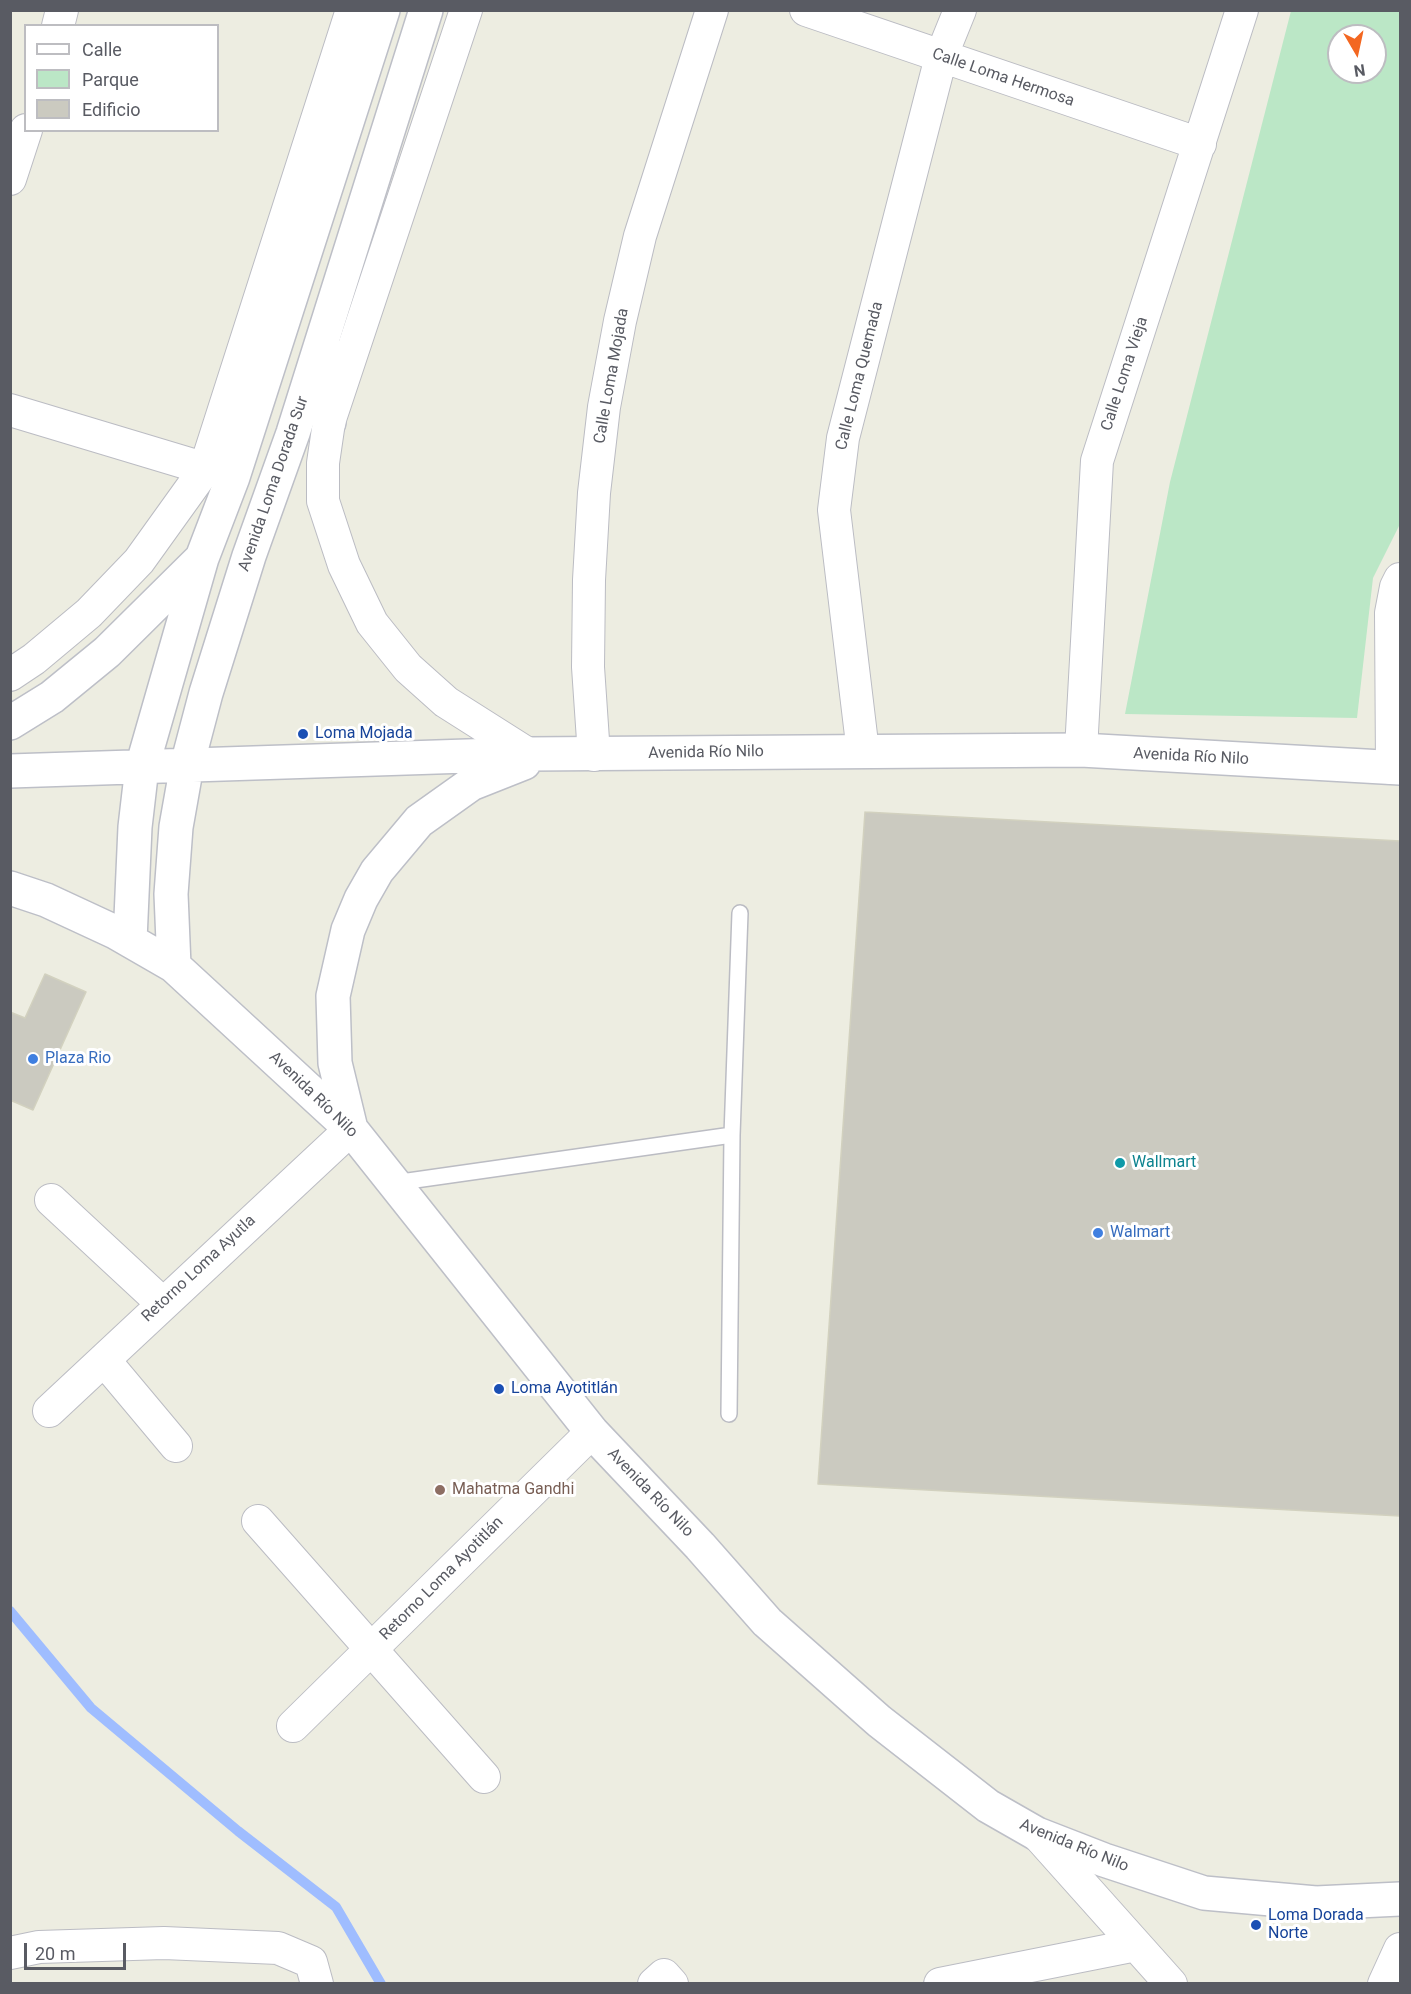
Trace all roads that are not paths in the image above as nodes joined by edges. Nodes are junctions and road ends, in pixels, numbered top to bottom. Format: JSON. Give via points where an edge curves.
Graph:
{"nodes":[{"id":1,"x":352,"y":10,"type":"edge"},
{"id":2,"x":383,"y":10,"type":"edge"},
{"id":3,"x":426,"y":10,"type":"edge"},
{"id":4,"x":465,"y":10,"type":"edge"},
{"id":5,"x":712,"y":10,"type":"edge"},
{"id":6,"x":806,"y":10,"type":"edge"},
{"id":7,"x":960,"y":10,"type":"edge"},
{"id":8,"x":1242,"y":10,"type":"edge"},
{"id":9,"x":941,"y":57,"type":"junction"},
{"id":10,"x":25,"y":132,"type":"edge"},
{"id":11,"x":1200,"y":144,"type":"junction"},
{"id":12,"x":10,"y":179,"type":"edge"},
{"id":13,"x":326,"y":329,"type":"junction"},
{"id":14,"x":10,"y":410,"type":"edge"},
{"id":15,"x":329,"y":422,"type":"junction"},
{"id":16,"x":219,"y":473,"type":"junction"},
{"id":17,"x":202,"y":558,"type":"junction"},
{"id":18,"x":1401,"y":579,"type":"edge"},
{"id":19,"x":10,"y":675,"type":"edge"},
{"id":20,"x":10,"y":723,"type":"edge"},
{"id":21,"x":1081,"y":750,"type":"junction"},
{"id":22,"x":863,"y":752,"type":"junction"},
{"id":23,"x":528,"y":754,"type":"junction"},
{"id":24,"x":594,"y":754,"type":"junction"},
{"id":25,"x":186,"y":765,"type":"junction"},
{"id":26,"x":142,"y":767,"type":"junction"},
{"id":27,"x":1396,"y":768,"type":"edge"},
{"id":28,"x":10,"y":771,"type":"edge"},
{"id":29,"x":10,"y":888,"type":"edge"},
{"id":30,"x":740,"y":913,"type":"dead end"},
{"id":31,"x":130,"y":940,"type":"junction"},
{"id":32,"x":174,"y":966,"type":"junction"},
{"id":33,"x":351,"y":1129,"type":"junction"},
{"id":34,"x":732,"y":1135,"type":"junction"},
{"id":35,"x":394,"y":1183,"type":"junction"},
{"id":36,"x":51,"y":1200,"type":"dead end"},
{"id":37,"x":162,"y":1303,"type":"junction"},
{"id":38,"x":104,"y":1360,"type":"junction"},
{"id":39,"x":49,"y":1411,"type":"dead end"},
{"id":40,"x":729,"y":1414,"type":"dead end"},
{"id":41,"x":592,"y":1432,"type":"junction"},
{"id":42,"x":176,"y":1446,"type":"dead end"},
{"id":43,"x":258,"y":1521,"type":"dead end"},
{"id":44,"x":371,"y":1650,"type":"junction"},
{"id":45,"x":293,"y":1726,"type":"dead end"},
{"id":46,"x":484,"y":1777,"type":"dead end"},
{"id":47,"x":1037,"y":1834,"type":"junction"},
{"id":48,"x":1401,"y":1899,"type":"edge"},
{"id":49,"x":1136,"y":1945,"type":"junction"},
{"id":50,"x":1401,"y":1949,"type":"edge"},
{"id":51,"x":10,"y":1953,"type":"edge"},
{"id":52,"x":314,"y":1973,"type":"edge"},
{"id":53,"x":654,"y":1983,"type":"edge"},
{"id":54,"x":672,"y":1983,"type":"edge"},
{"id":55,"x":946,"y":1983,"type":"edge"},
{"id":56,"x":1171,"y":1983,"type":"edge"},
{"id":57,"x":1384,"y":1983,"type":"edge"}],
"edges":[{"from":1,"to":16,"type":"street"},
{"from":2,"to":16,"type":"main road"},
{"from":3,"to":13,"type":"main road","name":"Avenida Loma Dorada Sur"},
{"from":4,"to":15,"type":"street","name":"Avenida Loma Dorada Sur"},
{"from":5,"to":24,"type":"street","name":"Calle Loma Mojada","via":[[640,236],[604,407],[589,580],[588,667]]},
{"from":6,"to":9,"type":"street","name":"Calle Loma Hermosa"},
{"from":7,"to":9,"type":"street","name":"Calle Loma Quemada"},
{"from":8,"to":11,"type":"street","name":"Calle Loma Vieja"},
{"from":9,"to":11,"type":"street","name":"Calle Loma Hermosa"},
{"from":9,"to":22,"type":"street","name":"Calle Loma Quemada","via":[[843,438],[834,510]]},
{"from":10,"to":12,"type":"street"},
{"from":11,"to":21,"type":"street","name":"Calle Loma Vieja","via":[[1097,461]]},
{"from":13,"to":15,"type":"main road"},
{"from":13,"to":25,"type":"main road","name":"Avenida Loma Dorada Sur","via":[[242,579]]},
{"from":14,"to":16,"type":"street"},
{"from":15,"to":23,"type":"street","name":"Avenida Loma Dorada Sur","via":[[323,501],[344,565],[372,623],[408,668],[447,702]]},
{"from":16,"to":17,"type":"main road"},
{"from":16,"to":19,"type":"street","via":[[89,613]]},
{"from":17,"to":20,"type":"main road","via":[[107,652],[52,697]]},
{"from":17,"to":26,"type":"main road"},
{"from":18,"to":27,"type":"street","via":[[1391,613]]},
{"from":21,"to":22,"type":"main road","name":"Avenida Río Nilo"},
{"from":21,"to":27,"type":"main road","name":"Avenida Río Nilo"},
{"from":22,"to":24,"type":"main road","name":"Avenida Río Nilo"},
{"from":23,"to":24,"type":"main road","name":"Avenida Río Nilo"},
{"from":23,"to":25,"type":"main road","name":"Avenida Río Nilo"},
{"from":24,"to":33,"type":"main road","via":[[531,761],[471,784],[419,821],[377,871],[348,930],[333,996],[334,1063]]},
{"from":25,"to":26,"type":"main road","name":"Avenida Río Nilo"},
{"from":25,"to":32,"type":"main road","name":"Avenida Loma Dorada Sur","via":[[171,894]]},
{"from":26,"to":28,"type":"main road","name":"Avenida Río Nilo"},
{"from":26,"to":31,"type":"main road"},
{"from":29,"to":31,"type":"main road","name":"Avenida Río Nilo","via":[[46,900]]},
{"from":30,"to":34,"type":"lane"},
{"from":31,"to":32,"type":"main road","name":"Avenida Río Nilo"},
{"from":32,"to":33,"type":"main road","name":"Avenida Río Nilo"},
{"from":33,"to":35,"type":"main road","name":"Avenida Río Nilo"},
{"from":33,"to":37,"type":"street","name":"Retorno Loma Ayutla"},
{"from":34,"to":35,"type":"lane"},
{"from":34,"to":40,"type":"lane"},
{"from":35,"to":41,"type":"main road","name":"Avenida Río Nilo"},
{"from":36,"to":37,"type":"street"},
{"from":37,"to":38,"type":"street","name":"Retorno Loma Ayutla"},
{"from":38,"to":39,"type":"street","name":"Retorno Loma Ayutla"},
{"from":38,"to":42,"type":"street"},
{"from":41,"to":44,"type":"street","name":"Retorno Loma Ayotitlán"},
{"from":41,"to":47,"type":"main road","name":"Avenida Río Nilo","via":[[767,1622],[879,1721],[988,1806]]},
{"from":43,"to":44,"type":"street"},
{"from":44,"to":45,"type":"street","name":"Retorno Loma Ayotitlán"},
{"from":44,"to":46,"type":"street"},
{"from":47,"to":48,"type":"main road","name":"Avenida Río Nilo","via":[[1204,1893],[1316,1904]]},
{"from":47,"to":49,"type":"street"},
{"from":49,"to":55,"type":"street"},
{"from":49,"to":56,"type":"street"},
{"from":50,"to":57,"type":"street"},
{"from":51,"to":52,"type":"street","via":[[39,1947],[164,1942],[278,1948]]},
{"from":53,"to":54,"type":"street","via":[[664,1974]]}]}
